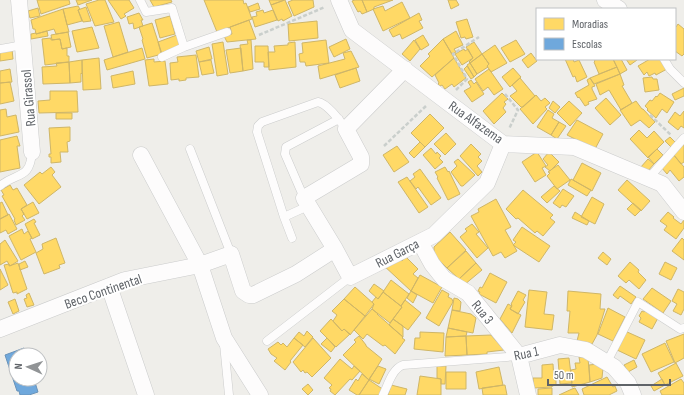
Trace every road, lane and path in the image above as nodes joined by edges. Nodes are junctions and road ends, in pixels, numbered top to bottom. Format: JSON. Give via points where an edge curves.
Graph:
{"nodes":[{"id":1,"x":19,"y":0,"type":"edge"},
{"id":2,"x":140,"y":0,"type":"edge"},
{"id":3,"x":606,"y":0,"type":"edge"},
{"id":4,"x":339,"y":1,"type":"edge"},
{"id":5,"x":618,"y":8,"type":"edge"},
{"id":6,"x":227,"y":32,"type":"dead end"},
{"id":7,"x":259,"y":35,"type":"dead end"},
{"id":8,"x":479,"y":37,"type":"dead end"},
{"id":9,"x":23,"y":44,"type":"junction"},
{"id":10,"x":184,"y":47,"type":"junction"},
{"id":11,"x":0,"y":49,"type":"edge"},
{"id":12,"x":162,"y":57,"type":"dead end"},
{"id":13,"x":665,"y":60,"type":"edge"},
{"id":14,"x":405,"y":70,"type":"junction"},
{"id":15,"x":684,"y":83,"type":"edge"},
{"id":16,"x":505,"y":94,"type":"dead end"},
{"id":17,"x":441,"y":97,"type":"junction"},
{"id":18,"x":650,"y":115,"type":"dead end"},
{"id":19,"x":342,"y":124,"type":"junction"},
{"id":20,"x":682,"y":140,"type":"edge"},
{"id":21,"x":503,"y":144,"type":"junction"},
{"id":22,"x":384,"y":146,"type":"dead end"},
{"id":23,"x":190,"y":149,"type":"dead end"},
{"id":24,"x":32,"y":152,"type":"joint"},
{"id":25,"x":141,"y":155,"type":"dead end"},
{"id":26,"x":648,"y":178,"type":"junction"},
{"id":27,"x":0,"y":186,"type":"edge"},
{"id":28,"x":306,"y":202,"type":"junction"},
{"id":29,"x":684,"y":212,"type":"edge"},
{"id":30,"x":284,"y":217,"type":"junction"},
{"id":31,"x":292,"y":238,"type":"dead end"},
{"id":32,"x":420,"y":242,"type":"junction"},
{"id":33,"x":335,"y":249,"type":"junction"},
{"id":34,"x":231,"y":254,"type":"junction"},
{"id":35,"x":200,"y":265,"type":"junction"},
{"id":36,"x":350,"y":277,"type":"junction"},
{"id":37,"x":109,"y":286,"type":"junction"},
{"id":38,"x":0,"y":328,"type":"edge"},
{"id":39,"x":684,"y":328,"type":"edge"},
{"id":40,"x":224,"y":338,"type":"junction"},
{"id":41,"x":267,"y":341,"type":"dead end"},
{"id":42,"x":519,"y":356,"type":"junction"},
{"id":43,"x":607,"y":362,"type":"junction"},
{"id":44,"x":146,"y":395,"type":"edge"},
{"id":45,"x":229,"y":395,"type":"edge"},
{"id":46,"x":260,"y":395,"type":"edge"},
{"id":47,"x":383,"y":395,"type":"edge"},
{"id":48,"x":528,"y":395,"type":"edge"},
{"id":49,"x":633,"y":395,"type":"edge"}],
"edges":[{"from":1,"to":9,"type":"street","name":"Rua Girassol"},
{"from":2,"to":10,"type":"lane","via":[[146,12],[172,8]]},
{"from":3,"to":5,"type":"street"},
{"from":4,"to":7,"type":"path"},
{"from":4,"to":14,"type":"street","name":"Rua Alfazema","via":[[352,30]]},
{"from":6,"to":10,"type":"lane"},
{"from":8,"to":17,"type":"path","via":[[453,54],[467,79]]},
{"from":9,"to":11,"type":"lane"},
{"from":9,"to":24,"type":"street","name":"Rua Girassol"},
{"from":10,"to":12,"type":"lane"},
{"from":13,"to":15,"type":"lane"},
{"from":14,"to":17,"type":"street","name":"Rua Alfazema"},
{"from":14,"to":19,"type":"street"},
{"from":16,"to":21,"type":"path","via":[[518,110]]},
{"from":17,"to":21,"type":"street","name":"Rua Alfazema"},
{"from":17,"to":22,"type":"path"},
{"from":18,"to":20,"type":"path"},
{"from":19,"to":28,"type":"street","via":[[361,157],[361,164]]},
{"from":19,"to":28,"type":"lane","via":[[286,147],[285,154]]},
{"from":19,"to":30,"type":"lane","via":[[318,102],[262,122],[258,126],[257,132]]},
{"from":20,"to":26,"type":"lane"},
{"from":21,"to":26,"type":"street","name":"Rua Alfazema","via":[[574,147]]},
{"from":21,"to":32,"type":"street","name":"Rua Garça","via":[[487,183],[434,235]]},
{"from":23,"to":34,"type":"lane"},
{"from":24,"to":27,"type":"lane","via":[[31,163],[26,173]]},
{"from":25,"to":35,"type":"street"},
{"from":26,"to":29,"type":"street","name":"Rua Alfazema","via":[[662,184]]},
{"from":28,"to":30,"type":"lane"},
{"from":28,"to":33,"type":"street"},
{"from":30,"to":31,"type":"lane"},
{"from":32,"to":36,"type":"street","name":"Rua Garça"},
{"from":32,"to":42,"type":"street","name":"Rua 3","via":[[444,279],[468,293]]},
{"from":33,"to":34,"type":"street","via":[[296,274],[253,295],[243,291]]},
{"from":33,"to":36,"type":"street"},
{"from":34,"to":35,"type":"street","name":"Beco Continental"},
{"from":35,"to":37,"type":"street","name":"Beco Continental","via":[[125,280]]},
{"from":35,"to":40,"type":"street"},
{"from":36,"to":41,"type":"lane","name":"Rua Garça"},
{"from":37,"to":38,"type":"street","name":"Beco Continental"},
{"from":37,"to":44,"type":"street"},
{"from":39,"to":43,"type":"lane","via":[[680,330],[638,302]]},
{"from":40,"to":45,"type":"lane"},
{"from":40,"to":46,"type":"street"},
{"from":42,"to":43,"type":"street","name":"Rua 1","via":[[560,345],[586,350]]},
{"from":42,"to":47,"type":"lane","name":"Rua 1","via":[[404,365],[394,372]]},
{"from":42,"to":48,"type":"street","name":"Rua 3"},
{"from":43,"to":49,"type":"street","name":"Rua 1","via":[[628,383]]}]}
